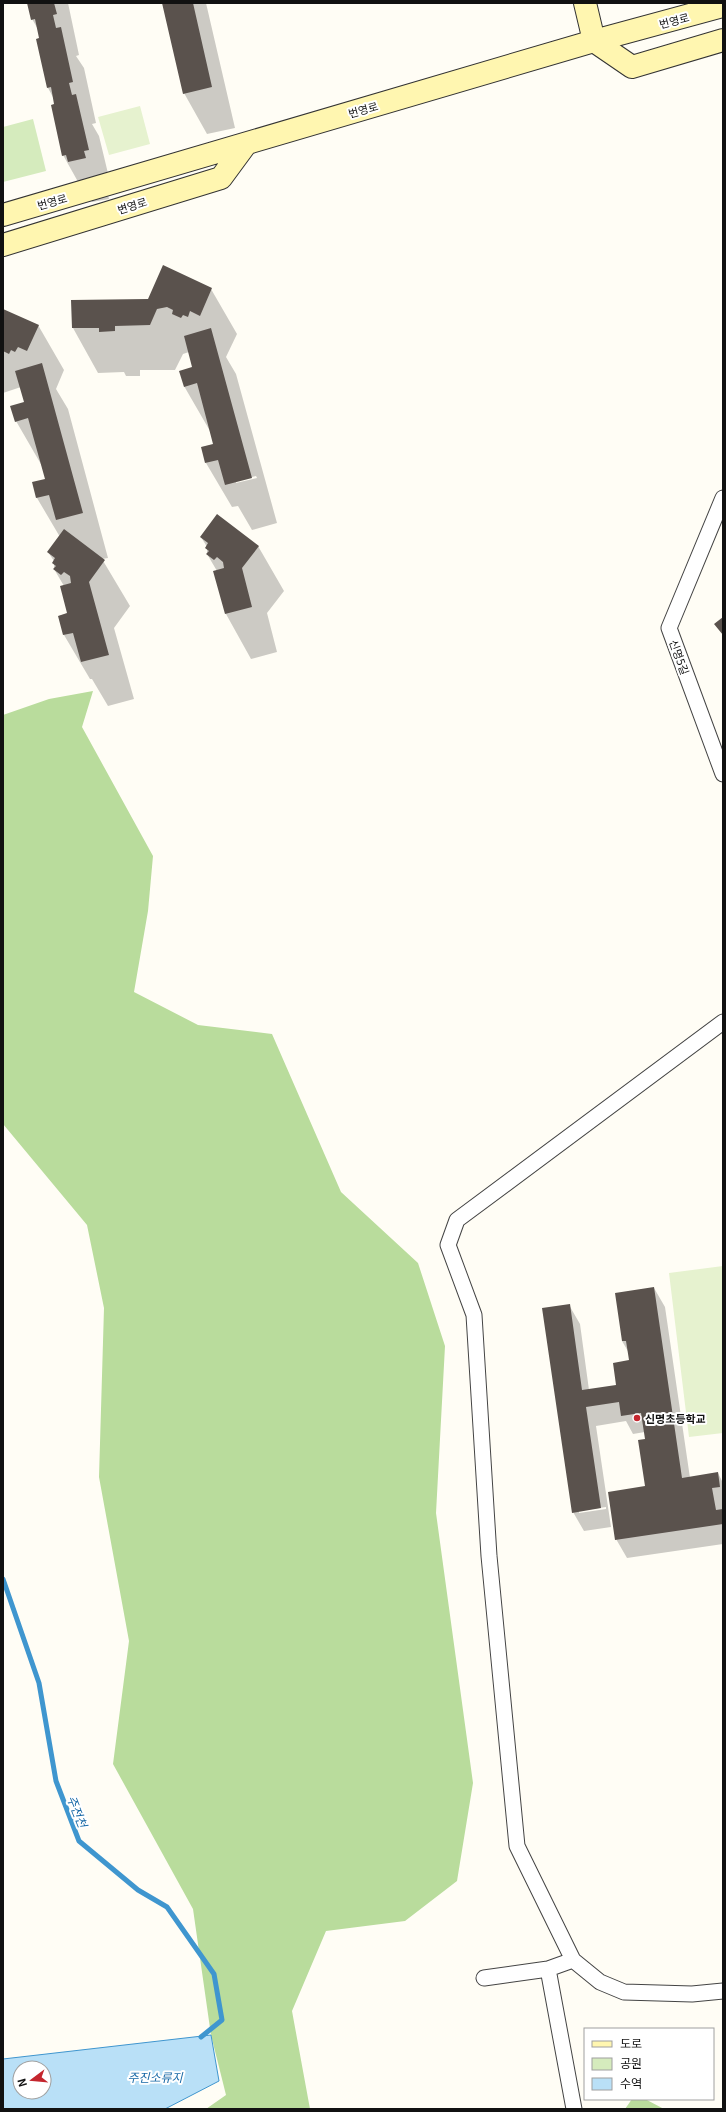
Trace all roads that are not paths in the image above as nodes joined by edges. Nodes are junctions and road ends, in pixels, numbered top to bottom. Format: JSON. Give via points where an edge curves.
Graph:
{"nodes":[{"id":1,"x":585,"y":3,"type":"edge"},
{"id":2,"x":723,"y":7,"type":"edge"},
{"id":3,"x":723,"y":34,"type":"edge"},
{"id":4,"x":723,"y":40,"type":"edge"},
{"id":5,"x":594,"y":41,"type":"junction"},
{"id":6,"x":246,"y":144,"type":"junction"},
{"id":7,"x":3,"y":215,"type":"edge"},
{"id":8,"x":3,"y":245,"type":"edge"},
{"id":9,"x":723,"y":498,"type":"edge"},
{"id":10,"x":723,"y":774,"type":"edge"},
{"id":11,"x":723,"y":1022,"type":"edge"},
{"id":12,"x":573,"y":1960,"type":"junction"},
{"id":13,"x":548,"y":1969,"type":"junction"},
{"id":14,"x":484,"y":1978,"type":"dead end"},
{"id":15,"x":723,"y":1991,"type":"edge"},
{"id":16,"x":574,"y":2109,"type":"edge"}],
"edges":[{"from":1,"to":5,"type":"main road"},
{"from":2,"to":3,"type":"main road","via":[[714,17],[717,30]]},
{"from":2,"to":5,"type":"main road","name":"번영로"},
{"from":4,"to":5,"type":"main road","via":[[632,67]]},
{"from":5,"to":6,"type":"main road","name":"번영로"},
{"from":6,"to":7,"type":"main road","name":"번영로"},
{"from":6,"to":8,"type":"main road","name":"변영로","via":[[221,178]]},
{"from":9,"to":10,"type":"street","name":"신명5길","via":[[670,628]]},
{"from":11,"to":12,"type":"street","via":[[457,1220],[448,1245],[474,1315],[489,1556],[517,1846]]},
{"from":12,"to":13,"type":"street"},
{"from":12,"to":15,"type":"street","via":[[600,1982],[624,1992],[692,1994]]},
{"from":13,"to":14,"type":"street"},
{"from":13,"to":16,"type":"street"}]}
